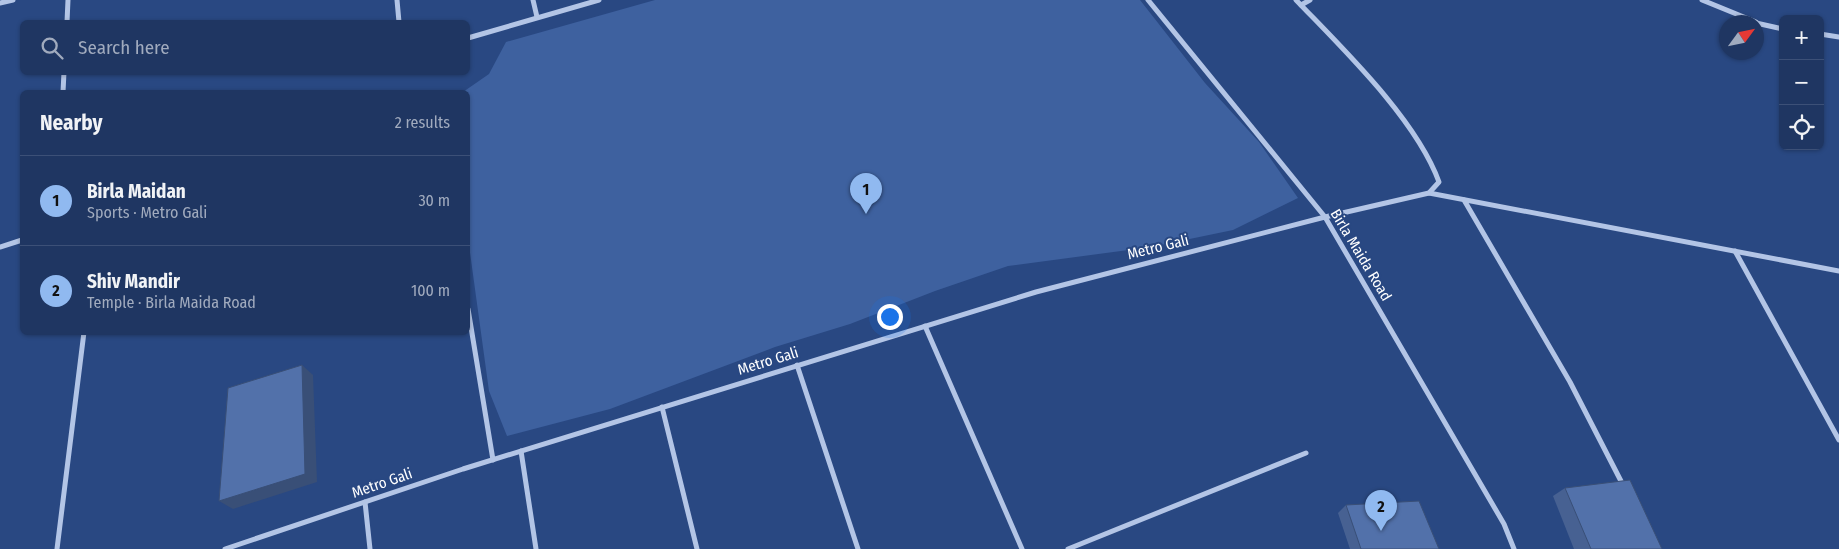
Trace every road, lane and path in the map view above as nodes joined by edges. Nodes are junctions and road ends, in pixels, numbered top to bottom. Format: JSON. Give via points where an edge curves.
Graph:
{"nodes":[{"id":1,"x":13,"y":0,"type":"edge"},
{"id":2,"x":68,"y":0,"type":"edge"},
{"id":3,"x":397,"y":0,"type":"edge"},
{"id":4,"x":533,"y":0,"type":"edge"},
{"id":5,"x":599,"y":0,"type":"edge"},
{"id":6,"x":1148,"y":0,"type":"edge"},
{"id":7,"x":1296,"y":0,"type":"edge"},
{"id":8,"x":1310,"y":0,"type":"edge"},
{"id":9,"x":1702,"y":0,"type":"edge"},
{"id":10,"x":0,"y":3,"type":"edge"},
{"id":11,"x":1301,"y":5,"type":"junction"},
{"id":12,"x":1737,"y":15,"type":"edge"},
{"id":13,"x":537,"y":17,"type":"junction"},
{"id":14,"x":67,"y":20,"type":"edge"},
{"id":15,"x":399,"y":20,"type":"edge"},
{"id":16,"x":1764,"y":25,"type":"edge"},
{"id":17,"x":1779,"y":28,"type":"edge"},
{"id":18,"x":1824,"y":35,"type":"edge"},
{"id":19,"x":470,"y":37,"type":"edge"},
{"id":20,"x":1839,"y":37,"type":"edge"},
{"id":21,"x":64,"y":75,"type":"edge"},
{"id":22,"x":63,"y":90,"type":"edge"},
{"id":23,"x":1429,"y":193,"type":"junction"},
{"id":24,"x":1464,"y":200,"type":"junction"},
{"id":25,"x":1325,"y":217,"type":"junction"},
{"id":26,"x":20,"y":241,"type":"edge"},
{"id":27,"x":0,"y":247,"type":"edge"},
{"id":28,"x":1735,"y":251,"type":"junction"},
{"id":29,"x":1839,"y":271,"type":"edge"},
{"id":30,"x":470,"y":320,"type":"edge"},
{"id":31,"x":925,"y":326,"type":"junction"},
{"id":32,"x":84,"y":335,"type":"edge"},
{"id":33,"x":797,"y":365,"type":"junction"},
{"id":34,"x":662,"y":407,"type":"junction"},
{"id":35,"x":1839,"y":440,"type":"edge"},
{"id":36,"x":521,"y":451,"type":"junction"},
{"id":37,"x":1306,"y":453,"type":"dead end"},
{"id":38,"x":493,"y":460,"type":"junction"},
{"id":39,"x":1624,"y":487,"type":"edge"},
{"id":40,"x":365,"y":502,"type":"junction"},
{"id":41,"x":57,"y":549,"type":"edge"},
{"id":42,"x":225,"y":549,"type":"edge"},
{"id":43,"x":370,"y":549,"type":"edge"},
{"id":44,"x":536,"y":549,"type":"edge"},
{"id":45,"x":697,"y":549,"type":"edge"},
{"id":46,"x":858,"y":549,"type":"edge"},
{"id":47,"x":1022,"y":549,"type":"edge"},
{"id":48,"x":1068,"y":549,"type":"edge"},
{"id":49,"x":1514,"y":549,"type":"edge"}],
"edges":[{"from":1,"to":10,"type":"street"},
{"from":2,"to":14,"type":"street"},
{"from":3,"to":15,"type":"street"},
{"from":4,"to":13,"type":"street"},
{"from":5,"to":13,"type":"street"},
{"from":6,"to":25,"type":"street","name":"Birla Maida Road"},
{"from":7,"to":11,"type":"street"},
{"from":8,"to":11,"type":"street"},
{"from":9,"to":12,"type":"street"},
{"from":11,"to":23,"type":"street","via":[[1385,97],[1422,146],[1439,182]]},
{"from":13,"to":19,"type":"street"},
{"from":16,"to":17,"type":"street"},
{"from":18,"to":20,"type":"street"},
{"from":21,"to":22,"type":"street"},
{"from":23,"to":24,"type":"street"},
{"from":23,"to":25,"type":"street","name":"Metro Gali"},
{"from":24,"to":28,"type":"street"},
{"from":24,"to":39,"type":"street","via":[[1570,382]]},
{"from":25,"to":31,"type":"street","name":"Metro Gali","via":[[1036,292]]},
{"from":25,"to":49,"type":"street","name":"Birla Maida Road","via":[[1504,524]]},
{"from":26,"to":27,"type":"street"},
{"from":28,"to":29,"type":"street"},
{"from":28,"to":35,"type":"street"},
{"from":30,"to":38,"type":"street"},
{"from":31,"to":33,"type":"street","name":"Metro Gali"},
{"from":31,"to":47,"type":"street"},
{"from":32,"to":41,"type":"street"},
{"from":33,"to":34,"type":"street","name":"Metro Gali"},
{"from":33,"to":46,"type":"street"},
{"from":34,"to":36,"type":"street","name":"Metro Gali"},
{"from":34,"to":45,"type":"street"},
{"from":36,"to":38,"type":"street","name":"Metro Gali"},
{"from":36,"to":44,"type":"street"},
{"from":37,"to":48,"type":"street"},
{"from":38,"to":40,"type":"street","name":"Metro Gali"},
{"from":40,"to":42,"type":"street","name":"Metro Gali"},
{"from":40,"to":43,"type":"street"}]}
